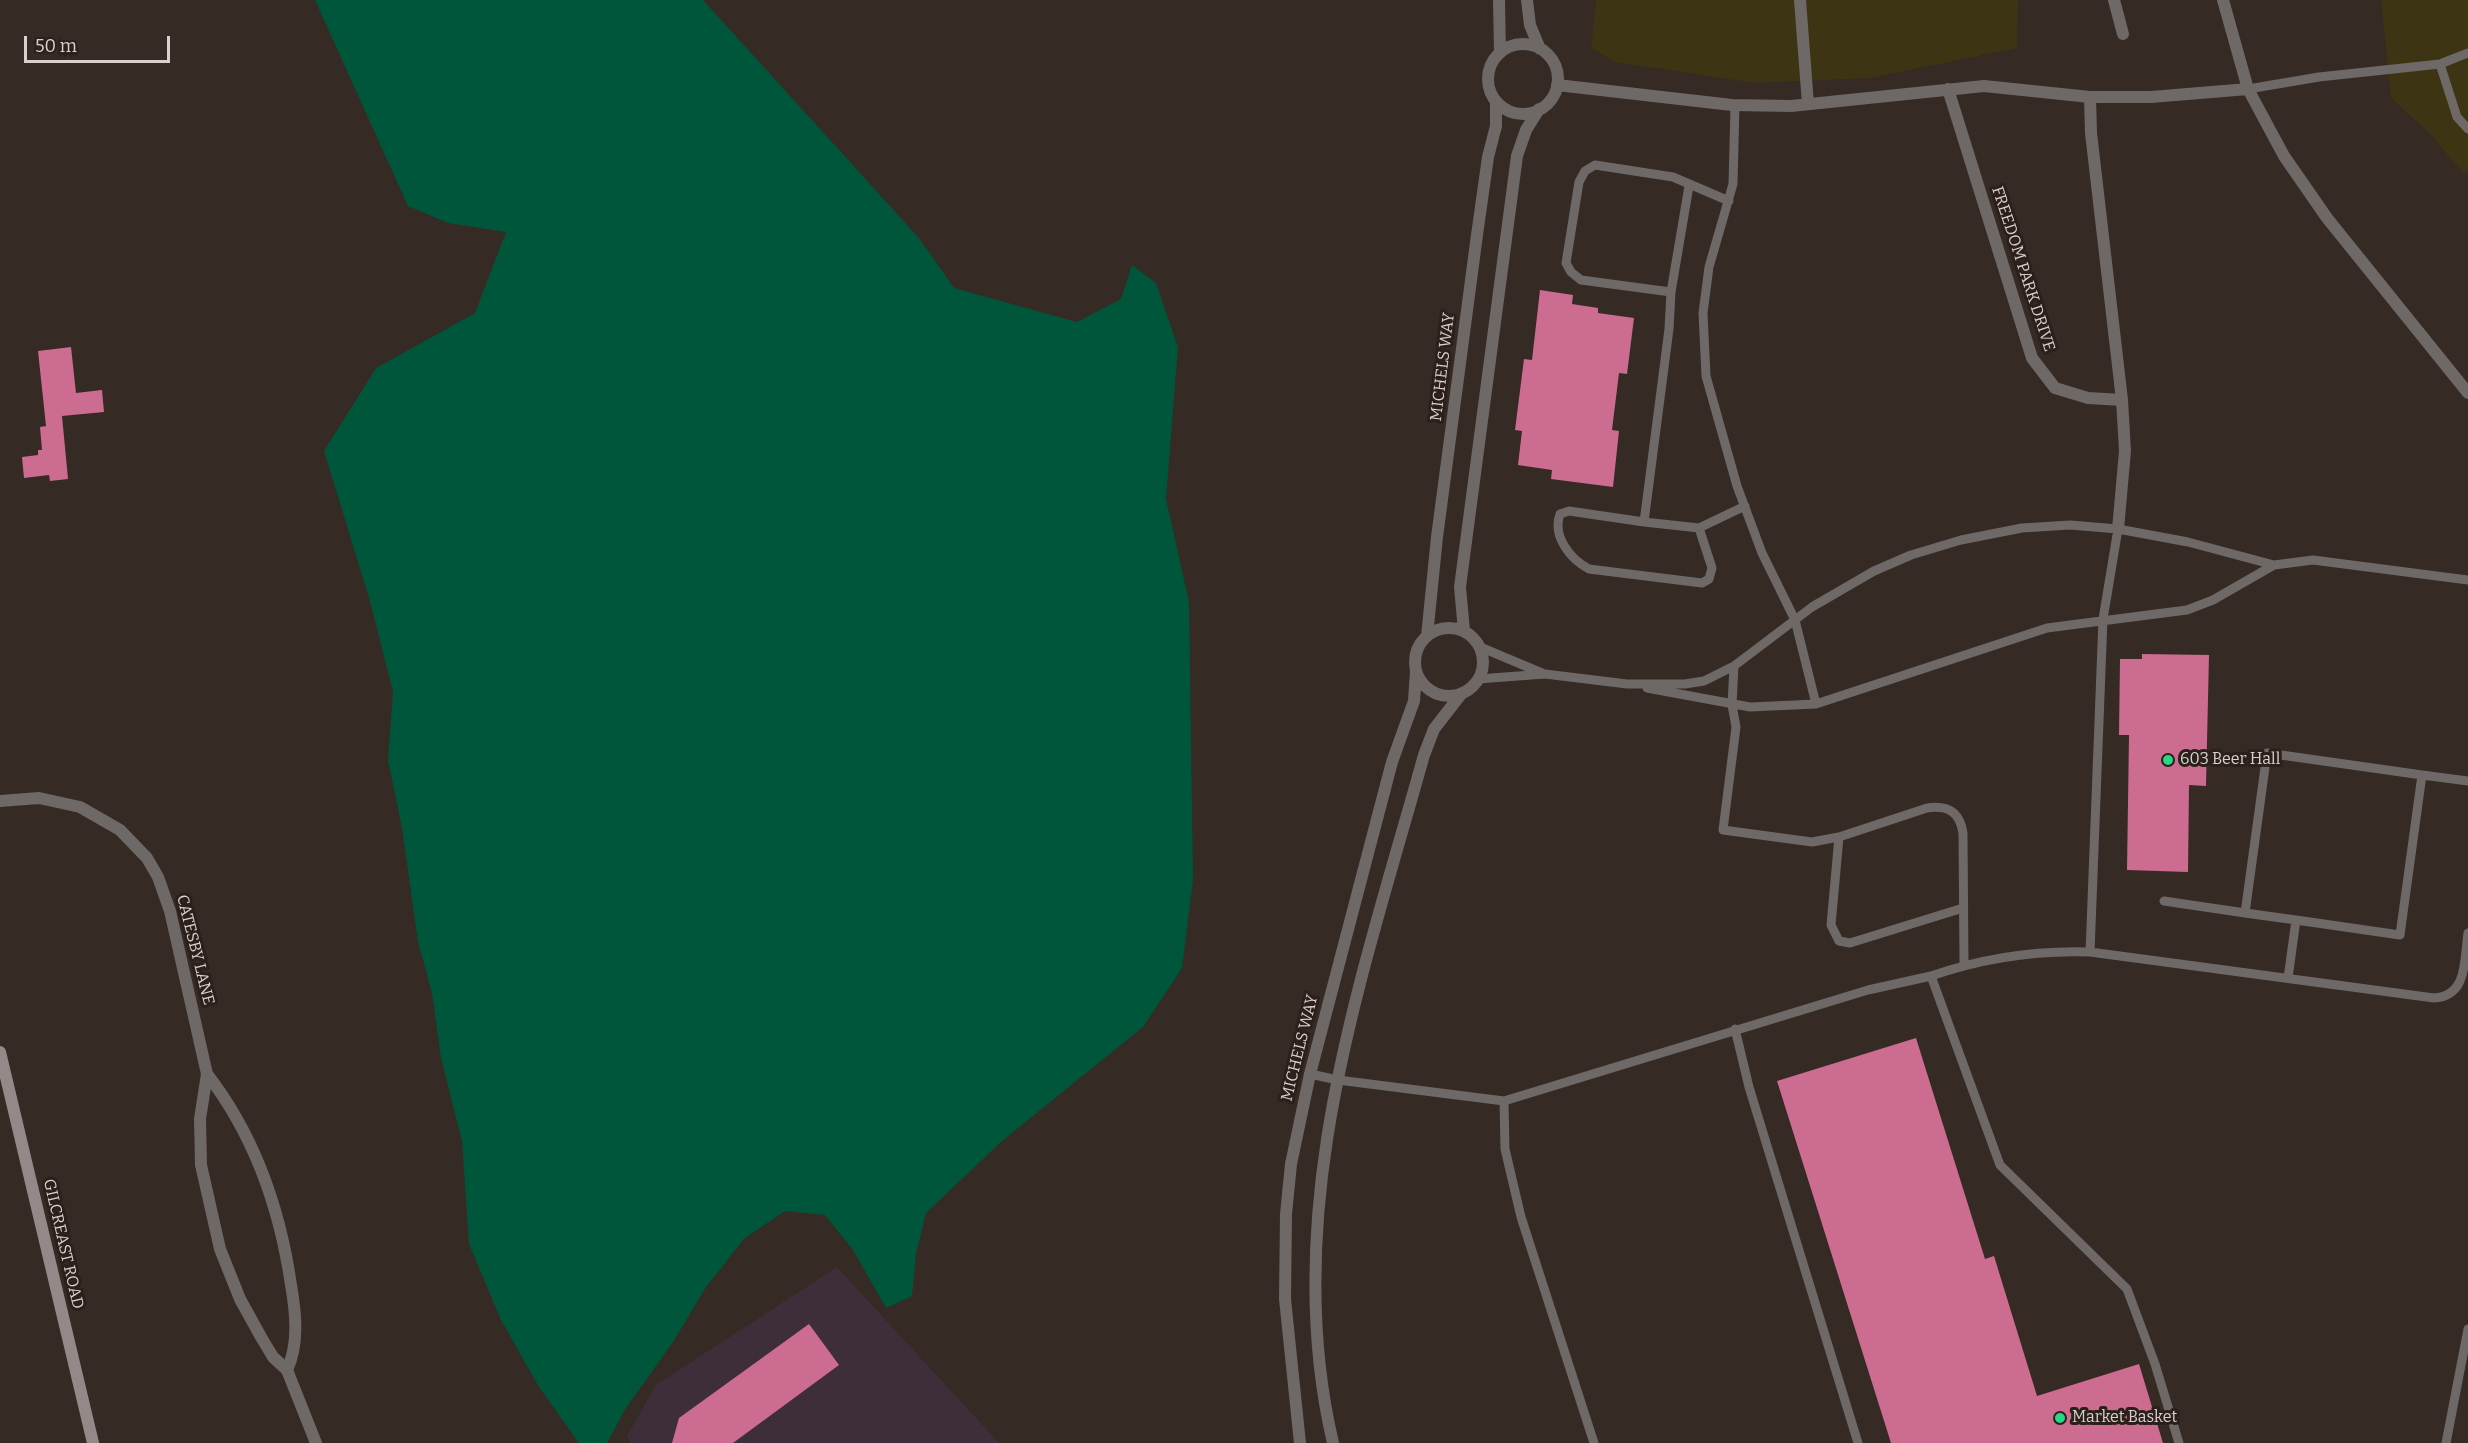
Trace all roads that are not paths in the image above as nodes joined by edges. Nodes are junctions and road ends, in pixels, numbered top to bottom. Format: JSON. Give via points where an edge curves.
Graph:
{"nodes":[{"id":1,"x":1499,"y":0,"type":"edge"},
{"id":2,"x":1527,"y":0,"type":"edge"},
{"id":3,"x":1800,"y":0,"type":"edge"},
{"id":4,"x":2114,"y":0,"type":"edge"},
{"id":5,"x":2223,"y":0,"type":"edge"},
{"id":6,"x":2123,"y":34,"type":"dead end"},
{"id":7,"x":1540,"y":49,"type":"junction"},
{"id":8,"x":1500,"y":53,"type":"junction"},
{"id":9,"x":2468,"y":53,"type":"edge"},
{"id":10,"x":2439,"y":64,"type":"junction"},
{"id":11,"x":1557,"y":85,"type":"junction"},
{"id":12,"x":1948,"y":89,"type":"junction"},
{"id":13,"x":2248,"y":89,"type":"junction"},
{"id":14,"x":2090,"y":97,"type":"junction"},
{"id":15,"x":1496,"y":102,"type":"junction"},
{"id":16,"x":1808,"y":104,"type":"junction"},
{"id":17,"x":1735,"y":105,"type":"junction"},
{"id":18,"x":1539,"y":110,"type":"junction"},
{"id":19,"x":2468,"y":129,"type":"edge"},
{"id":20,"x":1689,"y":186,"type":"junction"},
{"id":21,"x":1729,"y":201,"type":"junction"},
{"id":22,"x":1671,"y":292,"type":"junction"},
{"id":23,"x":2468,"y":393,"type":"edge"},
{"id":24,"x":2122,"y":400,"type":"junction"},
{"id":25,"x":1745,"y":506,"type":"junction"},
{"id":26,"x":1644,"y":522,"type":"junction"},
{"id":27,"x":1699,"y":528,"type":"junction"},
{"id":28,"x":2118,"y":529,"type":"junction"},
{"id":29,"x":2274,"y":565,"type":"junction"},
{"id":30,"x":2468,"y":580,"type":"edge"},
{"id":31,"x":2103,"y":619,"type":"junction"},
{"id":32,"x":1795,"y":620,"type":"junction"},
{"id":33,"x":1464,"y":631,"type":"junction"},
{"id":34,"x":1427,"y":636,"type":"junction"},
{"id":35,"x":1480,"y":647,"type":"junction"},
{"id":36,"x":1734,"y":666,"type":"junction"},
{"id":37,"x":1416,"y":671,"type":"junction"},
{"id":38,"x":1545,"y":674,"type":"junction"},
{"id":39,"x":1478,"y":679,"type":"junction"},
{"id":40,"x":1627,"y":684,"type":"junction"},
{"id":41,"x":1462,"y":693,"type":"junction"},
{"id":42,"x":1732,"y":705,"type":"junction"},
{"id":43,"x":1816,"y":705,"type":"junction"},
{"id":44,"x":2422,"y":775,"type":"junction"},
{"id":45,"x":2468,"y":781,"type":"edge"},
{"id":46,"x":0,"y":801,"type":"edge"},
{"id":47,"x":1839,"y":837,"type":"junction"},
{"id":48,"x":2164,"y":901,"type":"dead end"},
{"id":49,"x":1963,"y":908,"type":"junction"},
{"id":50,"x":2245,"y":913,"type":"junction"},
{"id":51,"x":2296,"y":920,"type":"junction"},
{"id":52,"x":2468,"y":933,"type":"edge"},
{"id":53,"x":2467,"y":945,"type":"edge"},
{"id":54,"x":2090,"y":952,"type":"junction"},
{"id":55,"x":1964,"y":965,"type":"junction"},
{"id":56,"x":1931,"y":976,"type":"junction"},
{"id":57,"x":2288,"y":978,"type":"junction"},
{"id":58,"x":1735,"y":1029,"type":"junction"},
{"id":59,"x":0,"y":1052,"type":"edge"},
{"id":60,"x":207,"y":1074,"type":"junction"},
{"id":61,"x":1310,"y":1074,"type":"junction"},
{"id":62,"x":1338,"y":1080,"type":"junction"},
{"id":63,"x":1504,"y":1101,"type":"junction"},
{"id":64,"x":2468,"y":1329,"type":"edge"},
{"id":65,"x":287,"y":1370,"type":"junction"},
{"id":66,"x":93,"y":1443,"type":"edge"},
{"id":67,"x":316,"y":1443,"type":"edge"},
{"id":68,"x":1300,"y":1443,"type":"edge"},
{"id":69,"x":1333,"y":1443,"type":"edge"},
{"id":70,"x":1594,"y":1443,"type":"edge"},
{"id":71,"x":1858,"y":1443,"type":"edge"},
{"id":72,"x":2179,"y":1443,"type":"edge"},
{"id":73,"x":2446,"y":1443,"type":"edge"}],
"edges":[{"from":1,"to":8,"type":"street"},
{"from":2,"to":7,"type":"street","via":[[1530,25]]},
{"from":3,"to":16,"type":"street"},
{"from":4,"to":6,"type":"street"},
{"from":5,"to":13,"type":"street"},
{"from":7,"to":8,"type":"street","via":[[1519,44]]},
{"from":7,"to":11,"type":"street","via":[[1554,64]]},
{"from":8,"to":15,"type":"street","via":[[1488,74]]},
{"from":9,"to":10,"type":"lane"},
{"from":10,"to":13,"type":"lane"},
{"from":10,"to":19,"type":"lane","via":[[2457,117]]},
{"from":11,"to":17,"type":"street"},
{"from":11,"to":18,"type":"street","via":[[1548,103]]},
{"from":12,"to":14,"type":"street","via":[[2013,87]]},
{"from":12,"to":16,"type":"street"},
{"from":12,"to":24,"type":"street","name":"FREEDOM PARK DRIVE","via":[[2032,358],[2055,388],[2088,398]]},
{"from":13,"to":14,"type":"street","via":[[2151,97]]},
{"from":13,"to":23,"type":"street","via":[[2284,156],[2327,218]]},
{"from":14,"to":24,"type":"street"},
{"from":15,"to":18,"type":"street","via":[[1519,113]]},
{"from":15,"to":34,"type":"street","name":"MICHELS WAY","via":[[1496,126],[1477,235]]},
{"from":16,"to":17,"type":"street"},
{"from":17,"to":21,"type":"lane"},
{"from":18,"to":33,"type":"street","via":[[1526,130],[1517,156],[1460,587]]},
{"from":20,"to":21,"type":"lane"},
{"from":20,"to":22,"type":"lane"},
{"from":20,"to":22,"type":"lane","via":[[1673,177],[1595,165],[1585,171],[1579,182],[1566,263],[1570,272],[1581,280]]},
{"from":21,"to":25,"type":"lane","via":[[1709,267],[1703,313],[1706,376]]},
{"from":22,"to":26,"type":"lane","via":[[1670,329]]},
{"from":24,"to":28,"type":"street","via":[[2126,451]]},
{"from":25,"to":27,"type":"lane"},
{"from":25,"to":32,"type":"lane","via":[[1761,553]]},
{"from":26,"to":27,"type":"lane"},
{"from":26,"to":27,"type":"lane","via":[[1569,511],[1560,514],[1556,524],[1559,538],[1580,565],[1589,569],[1702,583],[1709,579],[1712,568]]},
{"from":28,"to":29,"type":"lane","via":[[2188,542]]},
{"from":28,"to":31,"type":"lane"},
{"from":28,"to":32,"type":"lane","via":[[2070,525],[2022,528],[1961,540],[1874,571]]},
{"from":29,"to":30,"type":"lane","via":[[2313,560]]},
{"from":29,"to":31,"type":"lane","via":[[2213,600],[2187,610]]},
{"from":31,"to":43,"type":"lane","via":[[2047,628]]},
{"from":31,"to":54,"type":"lane"},
{"from":32,"to":36,"type":"lane"},
{"from":32,"to":43,"type":"lane"},
{"from":33,"to":34,"type":"street","via":[[1445,628]]},
{"from":33,"to":35,"type":"street"},
{"from":34,"to":37,"type":"street","via":[[1416,652]]},
{"from":35,"to":38,"type":"lane"},
{"from":35,"to":39,"type":"street","via":[[1483,658]]},
{"from":36,"to":40,"type":"lane","via":[[1704,681]]},
{"from":36,"to":42,"type":"lane"},
{"from":37,"to":41,"type":"street","via":[[1430,690],[1451,696]]},
{"from":37,"to":61,"type":"street","name":"MICHELS WAY","via":[[1414,701],[1392,762]]},
{"from":38,"to":39,"type":"lane"},
{"from":38,"to":40,"type":"lane"},
{"from":39,"to":41,"type":"street"},
{"from":40,"to":42,"type":"lane"},
{"from":41,"to":62,"type":"street","via":[[1428,740]]},
{"from":42,"to":43,"type":"lane"},
{"from":42,"to":47,"type":"lane","via":[[1736,728],[1723,830],[1812,842]]},
{"from":44,"to":45,"type":"lane"},
{"from":44,"to":50,"type":"lane","via":[[2267,753]]},
{"from":44,"to":51,"type":"lane","via":[[2400,935]]},
{"from":46,"to":60,"type":"street","name":"CATESBY LANE","via":[[39,798],[80,807],[120,830],[147,858],[170,911]]},
{"from":47,"to":49,"type":"lane","via":[[1928,808],[1939,806],[1953,811],[1961,820],[1963,833]]},
{"from":47,"to":49,"type":"lane","via":[[1831,925],[1839,941],[1850,943]]},
{"from":48,"to":50,"type":"lane"},
{"from":49,"to":55,"type":"lane"},
{"from":50,"to":51,"type":"lane"},
{"from":51,"to":57,"type":"lane"},
{"from":52,"to":53,"type":"lane"},
{"from":53,"to":57,"type":"lane","via":[[2462,978],[2447,997]]},
{"from":54,"to":55,"type":"lane","via":[[2029,954]]},
{"from":54,"to":57,"type":"lane"},
{"from":55,"to":56,"type":"lane"},
{"from":56,"to":58,"type":"lane"},
{"from":56,"to":72,"type":"lane","via":[[2000,1165],[2127,1288]]},
{"from":58,"to":63,"type":"lane"},
{"from":58,"to":71,"type":"lane","via":[[1749,1087]]},
{"from":59,"to":66,"type":"street","name":"GILCREAST ROAD"},
{"from":60,"to":65,"type":"street","name":"CATESBY LANE","via":[[240,1125],[276,1206],[294,1304],[295,1352]]},
{"from":60,"to":65,"type":"street","name":"CATESBY LANE","via":[[200,1119],[201,1165],[220,1249],[261,1337]]},
{"from":61,"to":62,"type":"lane"},
{"from":61,"to":68,"type":"street","name":"MICHELS WAY","via":[[1291,1164],[1285,1258],[1288,1352]]},
{"from":62,"to":63,"type":"lane"},
{"from":62,"to":69,"type":"street","via":[[1320,1178],[1316,1262],[1318,1353]]},
{"from":63,"to":70,"type":"lane","via":[[1505,1149],[1521,1217]]},
{"from":64,"to":73,"type":"lane"},
{"from":65,"to":67,"type":"street","name":"CATESBY LANE"}]}
